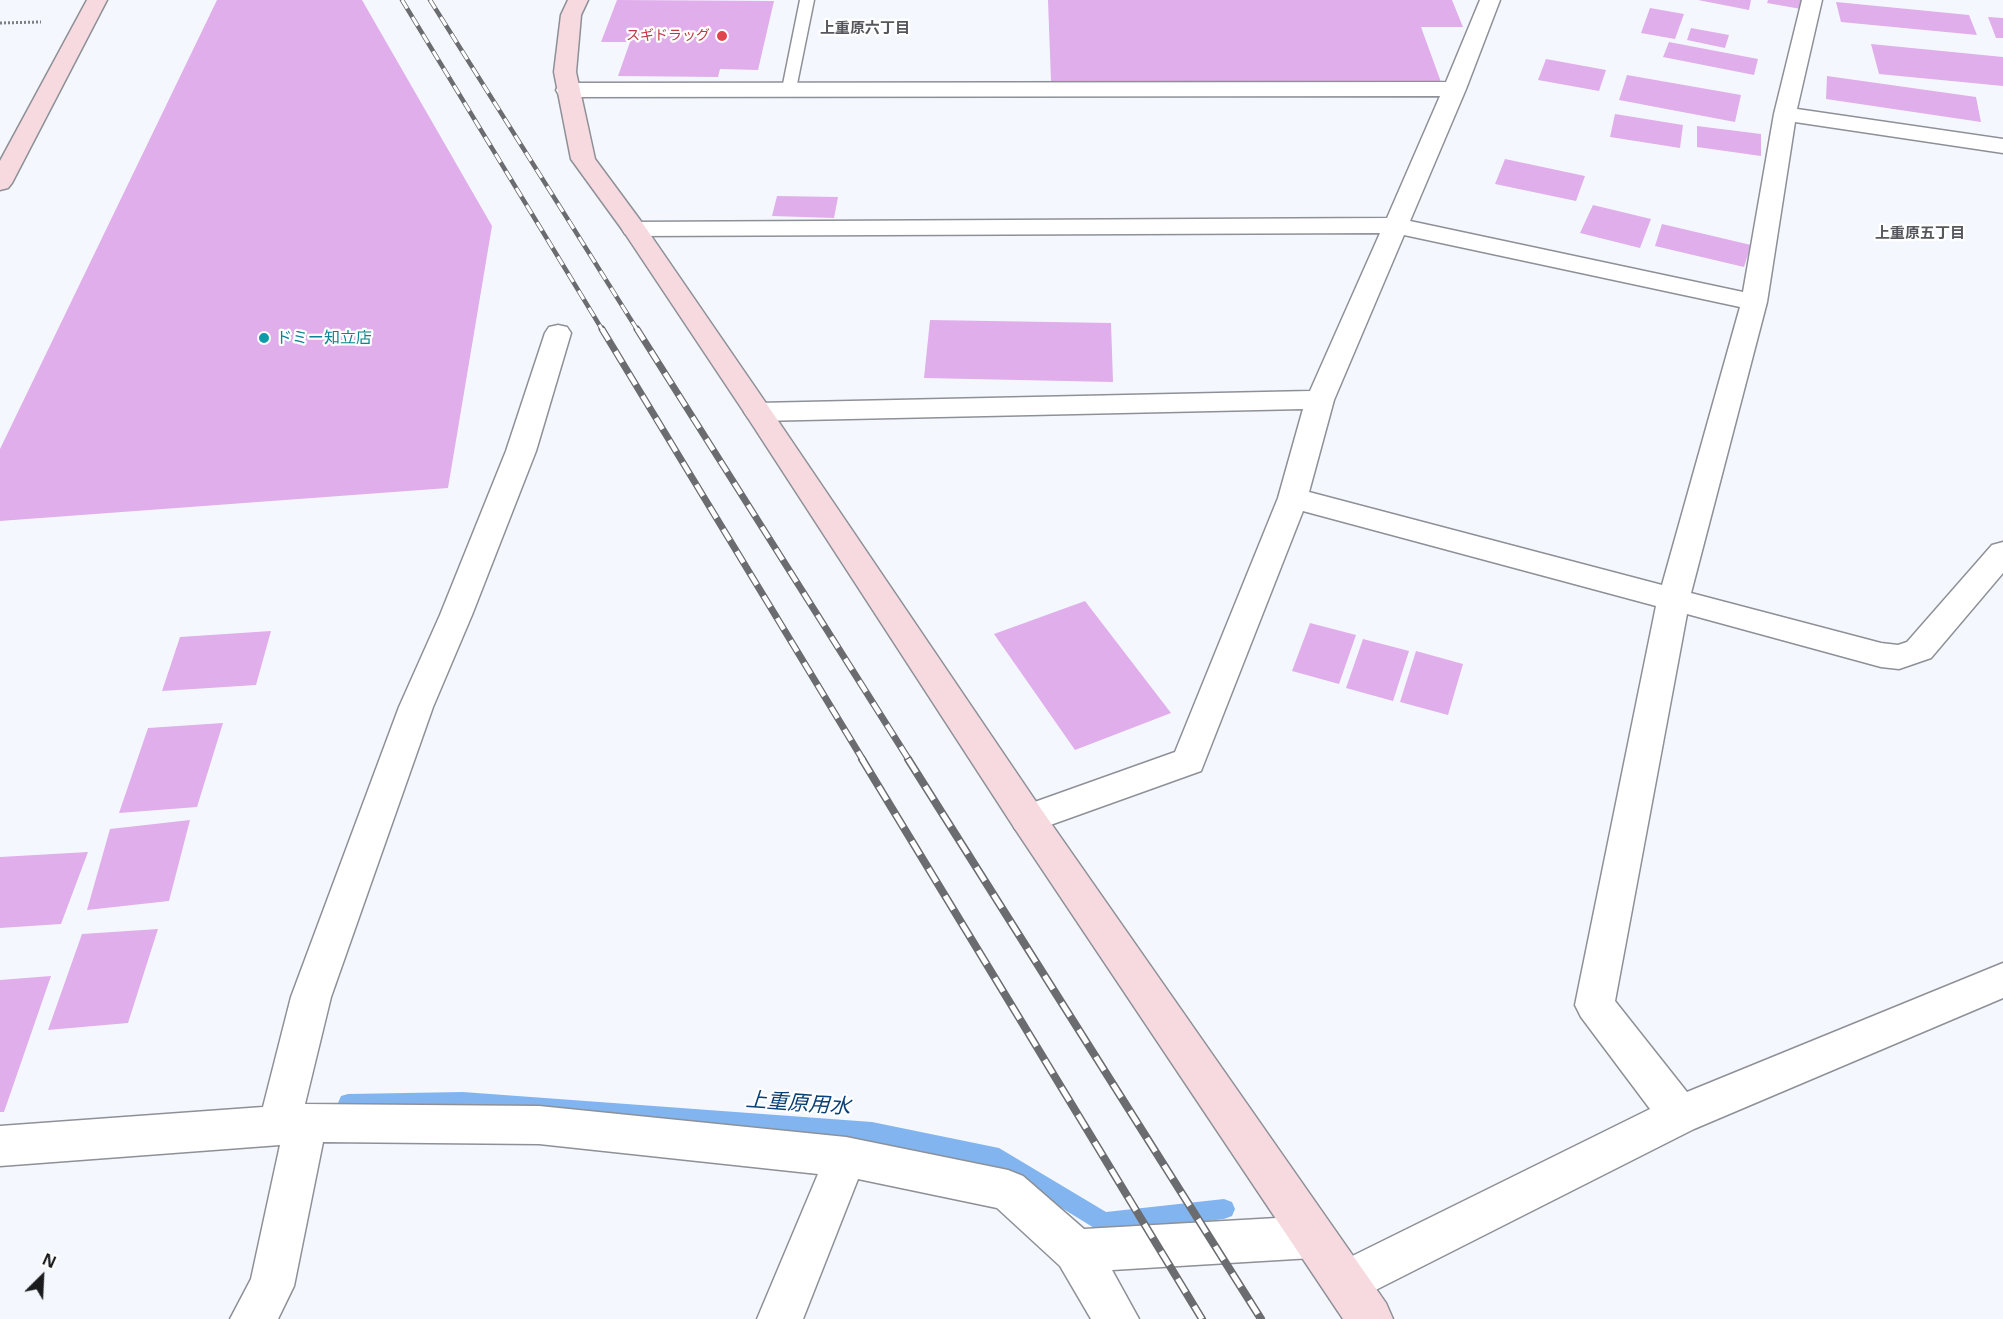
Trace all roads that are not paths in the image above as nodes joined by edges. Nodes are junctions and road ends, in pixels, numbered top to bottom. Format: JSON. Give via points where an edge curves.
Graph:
{"nodes":[{"id":1,"x":97,"y":0,"type":"edge"},
{"id":2,"x":578,"y":0,"type":"edge"},
{"id":3,"x":807,"y":0,"type":"edge"},
{"id":4,"x":1490,"y":0,"type":"edge"},
{"id":5,"x":1812,"y":0,"type":"edge"},
{"id":6,"x":789,"y":89,"type":"junction"},
{"id":7,"x":1455,"y":89,"type":"junction"},
{"id":8,"x":567,"y":90,"type":"junction"},
{"id":9,"x":1785,"y":114,"type":"junction"},
{"id":10,"x":2003,"y":146,"type":"edge"},
{"id":11,"x":0,"y":183,"type":"edge"},
{"id":12,"x":1394,"y":225,"type":"junction"},
{"id":13,"x":634,"y":229,"type":"junction"},
{"id":14,"x":1754,"y":302,"type":"junction"},
{"id":15,"x":558,"y":333,"type":"dead end"},
{"id":16,"x":1320,"y":400,"type":"junction"},
{"id":17,"x":758,"y":412,"type":"junction"},
{"id":18,"x":1293,"y":498,"type":"junction"},
{"id":19,"x":2003,"y":554,"type":"edge"},
{"id":20,"x":1674,"y":598,"type":"junction"},
{"id":21,"x":1028,"y":819,"type":"junction"},
{"id":22,"x":2003,"y":980,"type":"edge"},
{"id":23,"x":1679,"y":1115,"type":"junction"},
{"id":24,"x":292,"y":1124,"type":"junction"},
{"id":25,"x":0,"y":1146,"type":"edge"},
{"id":26,"x":846,"y":1157,"type":"junction"},
{"id":27,"x":1312,"y":1237,"type":"junction"},
{"id":28,"x":1076,"y":1251,"type":"junction"},
{"id":29,"x":1346,"y":1283,"type":"junction"},
{"id":30,"x":253,"y":1319,"type":"edge"},
{"id":31,"x":780,"y":1319,"type":"edge"},
{"id":32,"x":1116,"y":1319,"type":"edge"},
{"id":33,"x":1370,"y":1319,"type":"edge"}],
"edges":[{"from":1,"to":11,"type":"street"},
{"from":2,"to":8,"type":"street","via":[[571,15]]},
{"from":3,"to":6,"type":"lane"},
{"from":4,"to":7,"type":"street"},
{"from":5,"to":9,"type":"street"},
{"from":6,"to":7,"type":"street"},
{"from":6,"to":8,"type":"street"},
{"from":7,"to":12,"type":"street"},
{"from":8,"to":13,"type":"street","via":[[583,159]]},
{"from":9,"to":10,"type":"street"},
{"from":9,"to":14,"type":"street"},
{"from":12,"to":13,"type":"street"},
{"from":12,"to":14,"type":"street"},
{"from":12,"to":16,"type":"street"},
{"from":13,"to":17,"type":"street"},
{"from":14,"to":20,"type":"street"},
{"from":15,"to":24,"type":"street","via":[[520,451],[416,707],[315,987]]},
{"from":16,"to":17,"type":"street"},
{"from":16,"to":18,"type":"street"},
{"from":17,"to":21,"type":"street"},
{"from":18,"to":20,"type":"street"},
{"from":18,"to":21,"type":"street","via":[[1188,761]]},
{"from":19,"to":20,"type":"street","via":[[1919,650],[1899,657]]},
{"from":20,"to":23,"type":"street","via":[[1595,1005]]},
{"from":21,"to":27,"type":"street"},
{"from":22,"to":23,"type":"street"},
{"from":23,"to":29,"type":"street"},
{"from":24,"to":25,"type":"street"},
{"from":24,"to":26,"type":"street","via":[[539,1125]]},
{"from":24,"to":30,"type":"street","via":[[272,1286]]},
{"from":26,"to":28,"type":"street","via":[[1008,1190]]},
{"from":26,"to":31,"type":"street"},
{"from":27,"to":28,"type":"street"},
{"from":27,"to":29,"type":"street"},
{"from":28,"to":32,"type":"street"},
{"from":29,"to":33,"type":"street"}]}
